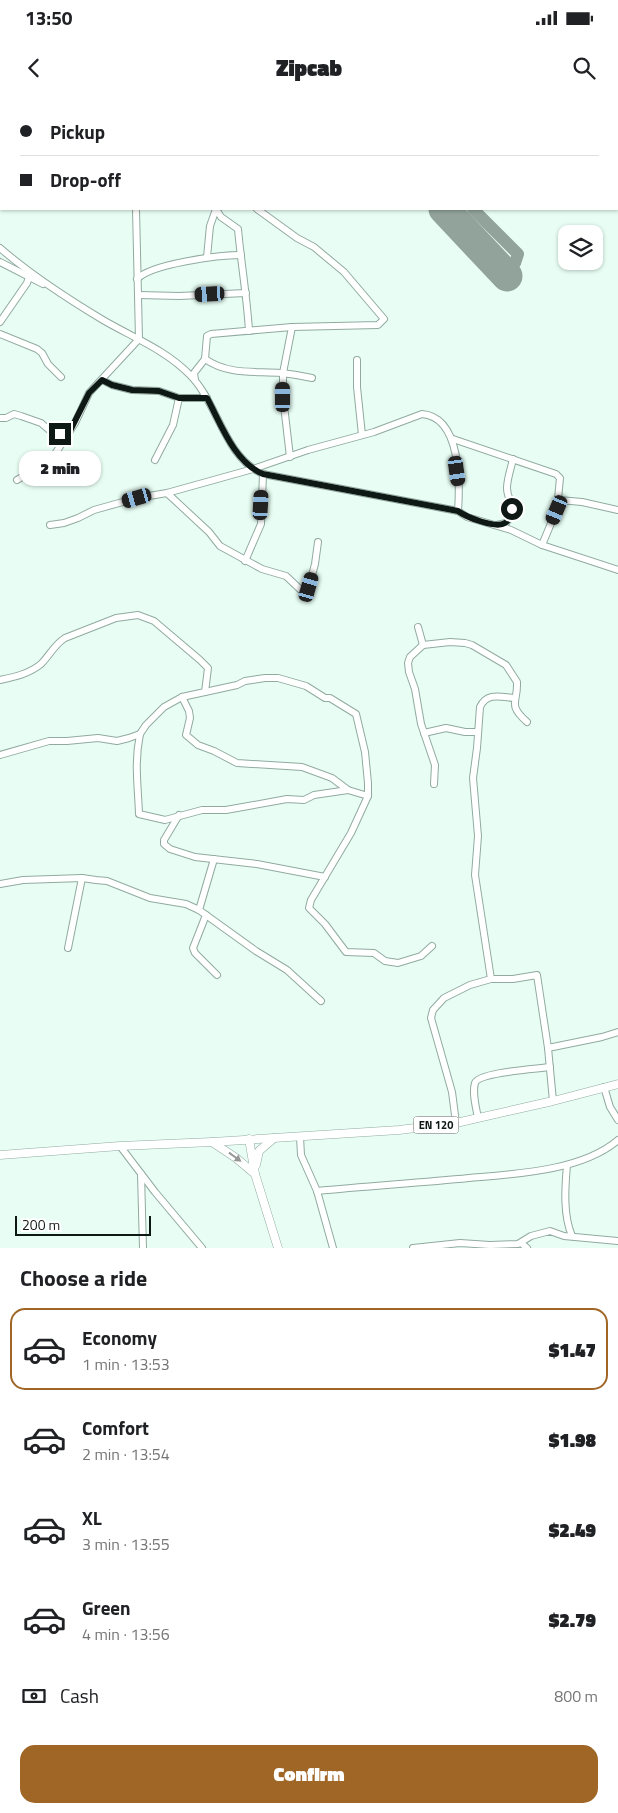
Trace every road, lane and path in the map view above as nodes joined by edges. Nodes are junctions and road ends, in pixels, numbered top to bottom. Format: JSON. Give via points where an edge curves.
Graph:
{"nodes":[{"id":1,"x":136,"y":210,"type":"edge"},
{"id":2,"x":216,"y":210,"type":"edge"},
{"id":3,"x":217,"y":210,"type":"edge"},
{"id":4,"x":258,"y":210,"type":"edge"},
{"id":5,"x":3,"y":251,"type":"edge"},
{"id":6,"x":241,"y":255,"type":"junction"},
{"id":7,"x":207,"y":258,"type":"junction"},
{"id":8,"x":0,"y":261,"type":"edge"},
{"id":9,"x":29,"y":277,"type":"junction"},
{"id":10,"x":137,"y":279,"type":"junction"},
{"id":11,"x":58,"y":291,"type":"junction"},
{"id":12,"x":246,"y":293,"type":"junction"},
{"id":13,"x":139,"y":295,"type":"junction"},
{"id":14,"x":0,"y":322,"type":"edge"},
{"id":15,"x":292,"y":327,"type":"junction"},
{"id":16,"x":249,"y":331,"type":"junction"},
{"id":17,"x":0,"y":334,"type":"edge"},
{"id":18,"x":139,"y":339,"type":"junction"},
{"id":19,"x":204,"y":359,"type":"junction"},
{"id":20,"x":357,"y":360,"type":"dead end"},
{"id":21,"x":283,"y":373,"type":"junction"},
{"id":22,"x":61,"y":377,"type":"dead end"},
{"id":23,"x":312,"y":378,"type":"dead end"},
{"id":24,"x":102,"y":380,"type":"junction"},
{"id":25,"x":195,"y":380,"type":"junction"},
{"id":26,"x":179,"y":398,"type":"junction"},
{"id":27,"x":207,"y":398,"type":"junction"},
{"id":28,"x":0,"y":418,"type":"edge"},
{"id":29,"x":362,"y":435,"type":"junction"},
{"id":30,"x":67,"y":437,"type":"junction"},
{"id":31,"x":452,"y":438,"type":"junction"},
{"id":32,"x":290,"y":457,"type":"junction"},
{"id":33,"x":513,"y":459,"type":"junction"},
{"id":34,"x":155,"y":460,"type":"dead end"},
{"id":35,"x":253,"y":470,"type":"junction"},
{"id":36,"x":263,"y":474,"type":"junction"},
{"id":37,"x":16,"y":480,"type":"dead end"},
{"id":38,"x":168,"y":494,"type":"junction"},
{"id":39,"x":559,"y":500,"type":"junction"},
{"id":40,"x":618,"y":510,"type":"edge"},
{"id":41,"x":458,"y":511,"type":"junction"},
{"id":42,"x":491,"y":524,"type":"junction"},
{"id":43,"x":50,"y":525,"type":"dead end"},
{"id":44,"x":318,"y":542,"type":"dead end"},
{"id":45,"x":542,"y":545,"type":"junction"},
{"id":46,"x":245,"y":561,"type":"junction"},
{"id":47,"x":618,"y":570,"type":"edge"},
{"id":48,"x":418,"y":627,"type":"dead end"},
{"id":49,"x":423,"y":645,"type":"junction"},
{"id":50,"x":0,"y":680,"type":"edge"},
{"id":51,"x":205,"y":692,"type":"junction"},
{"id":52,"x":182,"y":697,"type":"junction"},
{"id":53,"x":514,"y":698,"type":"junction"},
{"id":54,"x":527,"y":722,"type":"dead end"},
{"id":55,"x":477,"y":732,"type":"junction"},
{"id":56,"x":424,"y":733,"type":"junction"},
{"id":57,"x":140,"y":734,"type":"junction"},
{"id":58,"x":0,"y":755,"type":"edge"},
{"id":59,"x":434,"y":784,"type":"dead end"},
{"id":60,"x":348,"y":790,"type":"junction"},
{"id":61,"x":368,"y":796,"type":"junction"},
{"id":62,"x":179,"y":815,"type":"junction"},
{"id":63,"x":214,"y":859,"type":"junction"},
{"id":64,"x":325,"y":877,"type":"junction"},
{"id":65,"x":82,"y":878,"type":"junction"},
{"id":66,"x":0,"y":884,"type":"edge"},
{"id":67,"x":199,"y":910,"type":"junction"},
{"id":68,"x":206,"y":915,"type":"junction"},
{"id":69,"x":432,"y":946,"type":"dead end"},
{"id":70,"x":68,"y":948,"type":"dead end"},
{"id":71,"x":217,"y":975,"type":"dead end"},
{"id":72,"x":491,"y":979,"type":"junction"},
{"id":73,"x":321,"y":1001,"type":"dead end"},
{"id":74,"x":618,"y":1032,"type":"edge"},
{"id":75,"x":548,"y":1048,"type":"junction"},
{"id":76,"x":550,"y":1067,"type":"junction"},
{"id":77,"x":618,"y":1084,"type":"edge"},
{"id":78,"x":604,"y":1087,"type":"junction"},
{"id":79,"x":553,"y":1101,"type":"junction"},
{"id":80,"x":478,"y":1118,"type":"junction"},
{"id":81,"x":618,"y":1120,"type":"edge"},
{"id":82,"x":456,"y":1123,"type":"junction"},
{"id":83,"x":300,"y":1136,"type":"junction"},
{"id":84,"x":275,"y":1138,"type":"junction"},
{"id":85,"x":249,"y":1139,"type":"junction"},
{"id":86,"x":618,"y":1140,"type":"edge"},
{"id":87,"x":212,"y":1142,"type":"junction"},
{"id":88,"x":120,"y":1146,"type":"junction"},
{"id":89,"x":0,"y":1155,"type":"edge"},
{"id":90,"x":567,"y":1165,"type":"junction"},
{"id":91,"x":141,"y":1174,"type":"junction"},
{"id":92,"x":255,"y":1174,"type":"junction"},
{"id":93,"x":317,"y":1191,"type":"junction"},
{"id":94,"x":572,"y":1236,"type":"junction"},
{"id":95,"x":618,"y":1241,"type":"edge"},
{"id":96,"x":521,"y":1243,"type":"junction"},
{"id":97,"x":461,"y":1245,"type":"edge"},
{"id":98,"x":432,"y":1247,"type":"edge"},
{"id":99,"x":143,"y":1248,"type":"edge"},
{"id":100,"x":202,"y":1248,"type":"edge"},
{"id":101,"x":278,"y":1248,"type":"edge"},
{"id":102,"x":333,"y":1248,"type":"edge"},
{"id":103,"x":413,"y":1248,"type":"edge"},
{"id":104,"x":527,"y":1248,"type":"edge"}],
"edges":[{"from":1,"to":10,"type":"street"},
{"from":2,"to":7,"type":"street","via":[[210,226]]},
{"from":3,"to":6,"type":"street","via":[[238,229]]},
{"from":4,"to":15,"type":"street","via":[[314,247],[344,272],[384,319],[378,325]]},
{"from":5,"to":8,"type":"street"},
{"from":5,"to":11,"type":"street"},
{"from":6,"to":7,"type":"street"},
{"from":6,"to":12,"type":"street"},
{"from":7,"to":10,"type":"street","via":[[144,273]]},
{"from":8,"to":9,"type":"street"},
{"from":9,"to":11,"type":"street"},
{"from":9,"to":14,"type":"street"},
{"from":10,"to":13,"type":"street"},
{"from":11,"to":18,"type":"street"},
{"from":12,"to":13,"type":"street"},
{"from":12,"to":16,"type":"street"},
{"from":13,"to":18,"type":"street"},
{"from":15,"to":16,"type":"street"},
{"from":15,"to":21,"type":"street"},
{"from":16,"to":19,"type":"street","via":[[208,335]]},
{"from":17,"to":22,"type":"street","via":[[37,349]]},
{"from":18,"to":24,"type":"street"},
{"from":18,"to":25,"type":"street","via":[[173,360]]},
{"from":19,"to":21,"type":"street","via":[[220,368],[235,371]]},
{"from":19,"to":25,"type":"street","via":[[195,371]]},
{"from":20,"to":29,"type":"street","via":[[356,387]]},
{"from":21,"to":23,"type":"street"},
{"from":21,"to":32,"type":"street"},
{"from":24,"to":26,"type":"street","via":[[132,390],[159,391]]},
{"from":24,"to":30,"type":"street","via":[[89,393]]},
{"from":25,"to":27,"type":"street"},
{"from":26,"to":27,"type":"street"},
{"from":26,"to":34,"type":"street","via":[[173,426]]},
{"from":27,"to":35,"type":"street","via":[[232,444]]},
{"from":28,"to":30,"type":"street","via":[[14,414]]},
{"from":29,"to":31,"type":"street","via":[[422,414],[439,420]]},
{"from":29,"to":32,"type":"street"},
{"from":30,"to":37,"type":"street","via":[[48,462]]},
{"from":31,"to":33,"type":"street"},
{"from":31,"to":41,"type":"street","via":[[459,482]]},
{"from":32,"to":35,"type":"street"},
{"from":33,"to":39,"type":"street","via":[[556,474],[560,478]]},
{"from":33,"to":42,"type":"street","via":[[507,487],[512,505],[509,519],[500,525]]},
{"from":35,"to":36,"type":"street"},
{"from":35,"to":38,"type":"street"},
{"from":36,"to":41,"type":"street"},
{"from":36,"to":46,"type":"street","via":[[260,524]]},
{"from":38,"to":43,"type":"street","via":[[137,498]]},
{"from":38,"to":46,"type":"street","via":[[220,546]]},
{"from":39,"to":40,"type":"street"},
{"from":39,"to":45,"type":"street"},
{"from":41,"to":42,"type":"street"},
{"from":42,"to":45,"type":"street"},
{"from":44,"to":46,"type":"street","via":[[313,573],[304,593],[286,576]]},
{"from":45,"to":47,"type":"street"},
{"from":48,"to":49,"type":"street"},
{"from":49,"to":53,"type":"street","via":[[450,642],[475,647],[510,669],[517,688]]},
{"from":49,"to":56,"type":"street","via":[[408,663]]},
{"from":50,"to":51,"type":"street","via":[[32,671],[65,638],[116,618],[138,615],[154,621],[206,664]]},
{"from":51,"to":52,"type":"street"},
{"from":51,"to":61,"type":"street","via":[[245,681],[278,678],[306,686],[354,712],[365,752]]},
{"from":52,"to":57,"type":"street","via":[[164,707]]},
{"from":52,"to":60,"type":"street","via":[[190,718],[186,736],[198,745],[237,763],[302,767],[332,778]]},
{"from":53,"to":54,"type":"street","via":[[515,708]]},
{"from":53,"to":55,"type":"street","via":[[493,696],[482,702]]},
{"from":55,"to":56,"type":"street","via":[[443,728]]},
{"from":55,"to":72,"type":"street","via":[[473,778],[478,836],[476,875]]},
{"from":56,"to":59,"type":"street","via":[[435,764]]},
{"from":57,"to":58,"type":"street","via":[[117,741],[98,738],[49,740]]},
{"from":57,"to":62,"type":"street","via":[[136,779],[140,815],[166,820]]},
{"from":60,"to":61,"type":"street"},
{"from":60,"to":62,"type":"street","via":[[324,792],[304,800],[287,799]]},
{"from":61,"to":64,"type":"street"},
{"from":62,"to":63,"type":"street","via":[[166,835],[166,847],[195,857]]},
{"from":63,"to":64,"type":"street"},
{"from":63,"to":67,"type":"street"},
{"from":64,"to":69,"type":"street","via":[[310,902],[310,908],[346,952],[374,953],[385,961],[398,963],[421,956]]},
{"from":65,"to":66,"type":"street"},
{"from":65,"to":67,"type":"street","via":[[107,881],[150,898],[186,904]]},
{"from":65,"to":70,"type":"street"},
{"from":67,"to":68,"type":"street"},
{"from":68,"to":71,"type":"street","via":[[193,948]]},
{"from":68,"to":73,"type":"street","via":[[287,970]]},
{"from":72,"to":75,"type":"street","via":[[537,975]]},
{"from":72,"to":82,"type":"street","via":[[444,998],[433,1010],[431,1018],[452,1092]]},
{"from":74,"to":75,"type":"street"},
{"from":75,"to":76,"type":"street"},
{"from":76,"to":79,"type":"street"},
{"from":76,"to":80,"type":"street","via":[[482,1076],[475,1082]]},
{"from":77,"to":78,"type":"main road","number":"EN 120"},
{"from":78,"to":79,"type":"main road","number":"EN 120"},
{"from":78,"to":81,"type":"street"},
{"from":79,"to":80,"type":"main road","number":"EN 120"},
{"from":80,"to":82,"type":"main road","number":"EN 120"},
{"from":82,"to":83,"type":"main road","number":"EN 120"},
{"from":83,"to":84,"type":"main road","number":"EN 120"},
{"from":83,"to":93,"type":"street","via":[[301,1155]]},
{"from":84,"to":85,"type":"main road","number":"EN 120"},
{"from":84,"to":92,"type":"main road","via":[[259,1151]]},
{"from":85,"to":87,"type":"main road","number":"EN 120"},
{"from":85,"to":92,"type":"main road"},
{"from":86,"to":90,"type":"street","via":[[608,1148]]},
{"from":87,"to":88,"type":"main road","number":"EN 120"},
{"from":87,"to":92,"type":"main road","one_way":true},
{"from":88,"to":89,"type":"main road","number":"EN 120"},
{"from":88,"to":91,"type":"street"},
{"from":90,"to":93,"type":"street","via":[[524,1173]]},
{"from":90,"to":94,"type":"street","via":[[567,1220]]},
{"from":91,"to":99,"type":"street"},
{"from":91,"to":100,"type":"street"},
{"from":92,"to":101,"type":"main road"},
{"from":93,"to":102,"type":"street"},
{"from":94,"to":95,"type":"street"},
{"from":94,"to":96,"type":"street","via":[[550,1231],[531,1236]]},
{"from":96,"to":97,"type":"street"},
{"from":96,"to":104,"type":"street"},
{"from":97,"to":98,"type":"street"},
{"from":98,"to":103,"type":"street"}]}
